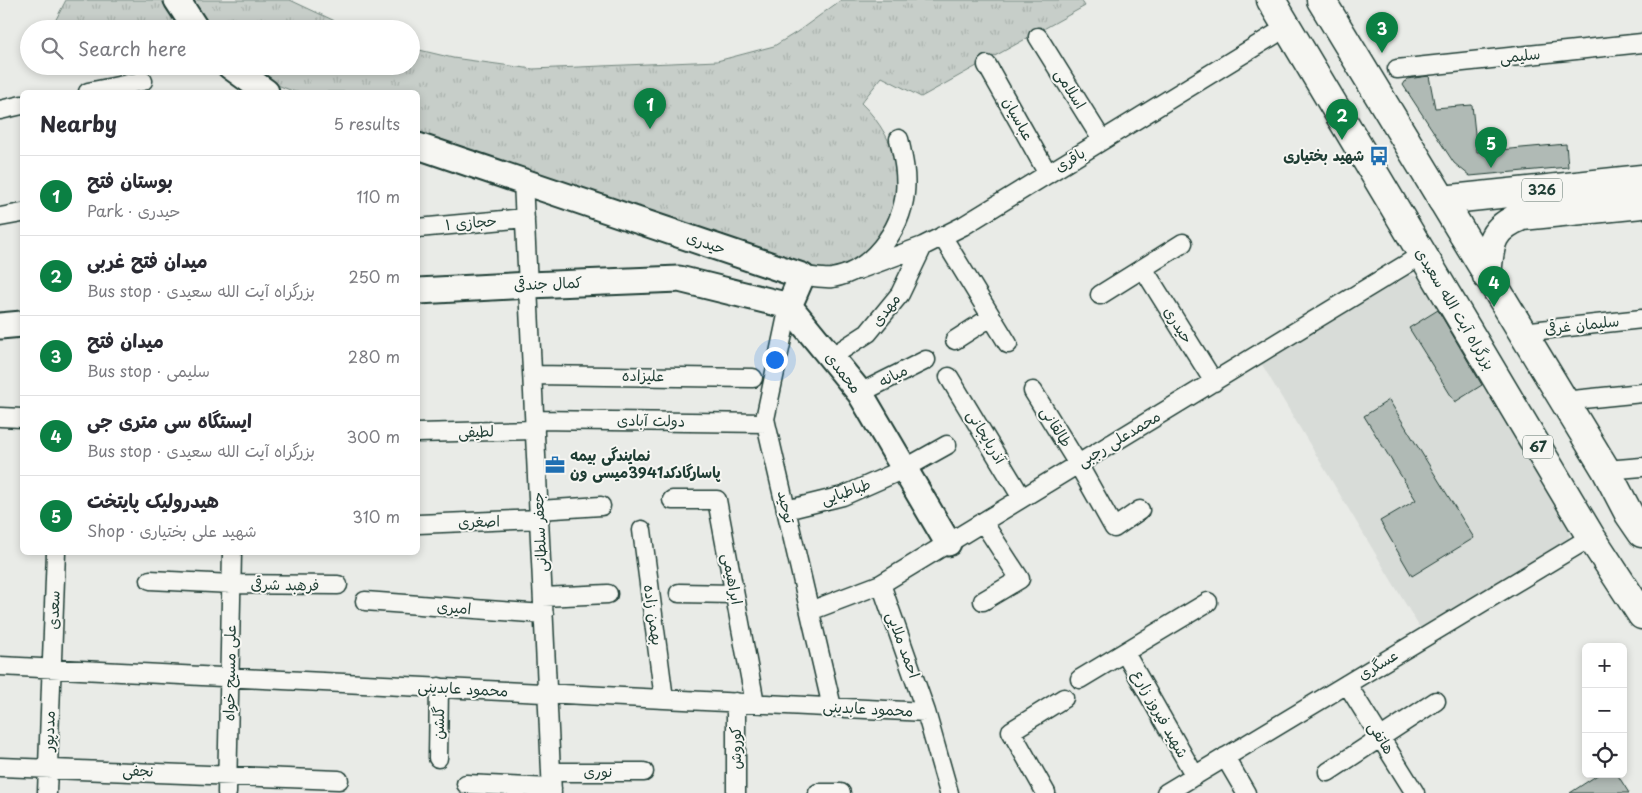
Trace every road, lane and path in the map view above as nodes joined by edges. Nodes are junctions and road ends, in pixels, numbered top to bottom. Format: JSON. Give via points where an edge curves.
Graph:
{"nodes":[{"id":1,"x":177,"y":0,"type":"edge"},
{"id":2,"x":1271,"y":0,"type":"edge"},
{"id":3,"x":1321,"y":0,"type":"edge"},
{"id":4,"x":190,"y":20,"type":"edge"},
{"id":5,"x":1274,"y":35,"type":"dead end"},
{"id":6,"x":1038,"y":37,"type":"dead end"},
{"id":7,"x":1642,"y":44,"type":"edge"},
{"id":8,"x":987,"y":65,"type":"dead end"},
{"id":9,"x":1398,"y":69,"type":"dead end"},
{"id":10,"x":242,"y":75,"type":"edge"},
{"id":11,"x":143,"y":81,"type":"dead end"},
{"id":12,"x":98,"y":90,"type":"edge"},
{"id":13,"x":263,"y":90,"type":"edge"},
{"id":14,"x":20,"y":106,"type":"edge"},
{"id":15,"x":0,"y":110,"type":"edge"},
{"id":16,"x":900,"y":139,"type":"dead end"},
{"id":17,"x":1102,"y":140,"type":"junction"},
{"id":18,"x":420,"y":147,"type":"edge"},
{"id":19,"x":1048,"y":174,"type":"junction"},
{"id":20,"x":1642,"y":180,"type":"edge"},
{"id":21,"x":523,"y":181,"type":"junction"},
{"id":22,"x":1442,"y":200,"type":"junction"},
{"id":23,"x":1642,"y":204,"type":"edge"},
{"id":24,"x":20,"y":213,"type":"edge"},
{"id":25,"x":0,"y":217,"type":"edge"},
{"id":26,"x":525,"y":218,"type":"junction"},
{"id":27,"x":420,"y":228,"type":"edge"},
{"id":28,"x":942,"y":236,"type":"junction"},
{"id":29,"x":1183,"y":243,"type":"dead end"},
{"id":30,"x":923,"y":246,"type":"junction"},
{"id":31,"x":1423,"y":254,"type":"junction"},
{"id":32,"x":1143,"y":268,"type":"junction"},
{"id":33,"x":858,"y":270,"type":"junction"},
{"id":34,"x":802,"y":276,"type":"junction"},
{"id":35,"x":1487,"y":276,"type":"junction"},
{"id":36,"x":529,"y":285,"type":"junction"},
{"id":37,"x":420,"y":291,"type":"edge"},
{"id":38,"x":1100,"y":295,"type":"dead end"},
{"id":39,"x":789,"y":306,"type":"junction"},
{"id":40,"x":991,"y":317,"type":"junction"},
{"id":41,"x":1642,"y":319,"type":"edge"},
{"id":42,"x":20,"y":324,"type":"edge"},
{"id":43,"x":0,"y":326,"type":"edge"},
{"id":44,"x":1522,"y":332,"type":"junction"},
{"id":45,"x":955,"y":340,"type":"dead end"},
{"id":46,"x":1008,"y":344,"type":"dead end"},
{"id":47,"x":831,"y":358,"type":"junction"},
{"id":48,"x":926,"y":360,"type":"dead end"},
{"id":49,"x":533,"y":375,"type":"junction"},
{"id":50,"x":949,"y":377,"type":"dead end"},
{"id":51,"x":753,"y":378,"type":"dead end"},
{"id":52,"x":1214,"y":382,"type":"junction"},
{"id":53,"x":1033,"y":391,"type":"dead end"},
{"id":54,"x":860,"y":393,"type":"junction"},
{"id":55,"x":1642,"y":393,"type":"edge"},
{"id":56,"x":1563,"y":401,"type":"junction"},
{"id":57,"x":0,"y":417,"type":"edge"},
{"id":58,"x":20,"y":418,"type":"edge"},
{"id":59,"x":766,"y":423,"type":"junction"},
{"id":60,"x":535,"y":425,"type":"junction"},
{"id":61,"x":420,"y":434,"type":"edge"},
{"id":62,"x":947,"y":444,"type":"dead end"},
{"id":63,"x":1078,"y":464,"type":"junction"},
{"id":64,"x":1642,"y":467,"type":"edge"},
{"id":65,"x":904,"y":469,"type":"junction"},
{"id":66,"x":1606,"y":470,"type":"junction"},
{"id":67,"x":1022,"y":498,"type":"junction"},
{"id":68,"x":672,"y":500,"type":"dead end"},
{"id":69,"x":600,"y":506,"type":"dead end"},
{"id":70,"x":786,"y":510,"type":"junction"},
{"id":71,"x":1140,"y":510,"type":"dead end"},
{"id":72,"x":539,"y":514,"type":"junction"},
{"id":73,"x":983,"y":522,"type":"junction"},
{"id":74,"x":1638,"y":523,"type":"edge"},
{"id":75,"x":420,"y":524,"type":"edge"},
{"id":76,"x":642,"y":530,"type":"dead end"},
{"id":77,"x":1591,"y":537,"type":"junction"},
{"id":78,"x":948,"y":544,"type":"junction"},
{"id":79,"x":56,"y":555,"type":"edge"},
{"id":80,"x":232,"y":555,"type":"edge"},
{"id":81,"x":150,"y":580,"type":"dead end"},
{"id":82,"x":232,"y":584,"type":"junction"},
{"id":83,"x":881,"y":584,"type":"junction"},
{"id":84,"x":338,"y":585,"type":"dead end"},
{"id":85,"x":679,"y":593,"type":"dead end"},
{"id":86,"x":608,"y":594,"type":"dead end"},
{"id":87,"x":734,"y":594,"type":"junction"},
{"id":88,"x":365,"y":601,"type":"dead end"},
{"id":89,"x":984,"y":601,"type":"dead end"},
{"id":90,"x":1208,"y":602,"type":"dead end"},
{"id":91,"x":544,"y":605,"type":"junction"},
{"id":92,"x":810,"y":611,"type":"junction"},
{"id":93,"x":1642,"y":615,"type":"edge"},
{"id":94,"x":1125,"y":653,"type":"junction"},
{"id":95,"x":0,"y":666,"type":"edge"},
{"id":96,"x":52,"y":668,"type":"junction"},
{"id":97,"x":229,"y":677,"type":"junction"},
{"id":98,"x":1080,"y":678,"type":"dead end"},
{"id":99,"x":1347,"y":684,"type":"junction"},
{"id":100,"x":439,"y":688,"type":"junction"},
{"id":101,"x":548,"y":693,"type":"junction"},
{"id":102,"x":1064,"y":698,"type":"dead end"},
{"id":103,"x":664,"y":699,"type":"junction"},
{"id":104,"x":736,"y":702,"type":"junction"},
{"id":105,"x":1436,"y":702,"type":"dead end"},
{"id":106,"x":755,"y":703,"type":"junction"},
{"id":107,"x":832,"y":707,"type":"junction"},
{"id":108,"x":926,"y":712,"type":"junction"},
{"id":109,"x":1380,"y":737,"type":"junction"},
{"id":110,"x":1225,"y":757,"type":"junction"},
{"id":111,"x":438,"y":758,"type":"dead end"},
{"id":112,"x":0,"y":767,"type":"edge"},
{"id":113,"x":48,"y":768,"type":"junction"},
{"id":114,"x":644,"y":772,"type":"dead end"},
{"id":115,"x":1328,"y":772,"type":"dead end"},
{"id":116,"x":227,"y":774,"type":"junction"},
{"id":117,"x":1195,"y":776,"type":"junction"},
{"id":118,"x":338,"y":780,"type":"dead end"},
{"id":119,"x":466,"y":784,"type":"dead end"},
{"id":120,"x":552,"y":785,"type":"edge"},
{"id":121,"x":47,"y":793,"type":"edge"},
{"id":122,"x":227,"y":793,"type":"edge"},
{"id":123,"x":736,"y":793,"type":"edge"},
{"id":124,"x":818,"y":793,"type":"edge"},
{"id":125,"x":841,"y":793,"type":"edge"},
{"id":126,"x":949,"y":793,"type":"edge"},
{"id":127,"x":1046,"y":793,"type":"edge"},
{"id":128,"x":1166,"y":793,"type":"edge"},
{"id":129,"x":1246,"y":793,"type":"edge"},
{"id":130,"x":1415,"y":793,"type":"edge"}],
"edges":[{"from":1,"to":4,"type":"street"},
{"from":2,"to":31,"type":"main road","name":"بزرگراه آیت الله سعیدی","number":"67"},
{"from":3,"to":22,"type":"main road"},
{"from":5,"to":17,"type":"street","name":"باقری"},
{"from":6,"to":17,"type":"street","name":"اسلامی"},
{"from":7,"to":9,"type":"street","name":"سلیمی"},
{"from":8,"to":19,"type":"street","name":"عباسیان"},
{"from":10,"to":13,"type":"street"},
{"from":11,"to":12,"type":"street"},
{"from":14,"to":15,"type":"street"},
{"from":16,"to":33,"type":"street","name":"حیدری","via":[[905,193],[898,220],[878,251]]},
{"from":17,"to":19,"type":"street","name":"باقری"},
{"from":18,"to":21,"type":"street","name":"حیدری"},
{"from":19,"to":28,"type":"street","name":"باقری"},
{"from":20,"to":22,"type":"main road","number":"326"},
{"from":21,"to":26,"type":"street","name":"جعفر سلطانی"},
{"from":21,"to":34,"type":"street","name":"حیدری"},
{"from":22,"to":35,"type":"main road"},
{"from":23,"to":35,"type":"main road","number":"326","via":[[1522,216],[1508,222],[1493,239]]},
{"from":24,"to":25,"type":"street"},
{"from":26,"to":27,"type":"street","name":"حجازی ۱"},
{"from":26,"to":36,"type":"street","name":"جعفر سلطانی"},
{"from":28,"to":30,"type":"street","name":"باقری"},
{"from":28,"to":40,"type":"street"},
{"from":29,"to":32,"type":"street"},
{"from":30,"to":33,"type":"street","name":"باقری"},
{"from":30,"to":47,"type":"street","name":"مهدی","via":[[900,294],[868,333]]},
{"from":31,"to":52,"type":"street","name":"محمدعلی رجبی"},
{"from":31,"to":77,"type":"main road","name":"بزرگراه آیت الله سعیدی","number":"67"},
{"from":32,"to":38,"type":"street"},
{"from":32,"to":52,"type":"street","name":"حیدری"},
{"from":33,"to":34,"type":"street","name":"حیدری","via":[[832,278]]},
{"from":34,"to":39,"type":"street"},
{"from":35,"to":44,"type":"main road"},
{"from":36,"to":37,"type":"street","name":"کمال جندقی"},
{"from":36,"to":39,"type":"street","name":"کمال جندقی","via":[[679,279]]},
{"from":36,"to":49,"type":"street","name":"جعفر سلطانی"},
{"from":39,"to":47,"type":"street","name":"محمدی"},
{"from":39,"to":59,"type":"street","name":"توحید"},
{"from":40,"to":45,"type":"street"},
{"from":40,"to":46,"type":"street"},
{"from":41,"to":44,"type":"street","name":"سلیمان غرقی"},
{"from":42,"to":43,"type":"street"},
{"from":44,"to":56,"type":"main road"},
{"from":47,"to":54,"type":"street","name":"محمدی"},
{"from":48,"to":54,"type":"street","name":"میانه"},
{"from":49,"to":51,"type":"street","name":"علیزاده"},
{"from":49,"to":60,"type":"street","name":"جعفر سلطانی"},
{"from":50,"to":67,"type":"street","name":"آذربایجانی"},
{"from":52,"to":63,"type":"street","name":"محمدعلی رجبی"},
{"from":53,"to":63,"type":"street","name":"طالقانی"},
{"from":54,"to":65,"type":"street","name":"محمدی"},
{"from":55,"to":56,"type":"street"},
{"from":56,"to":66,"type":"main road"},
{"from":57,"to":58,"type":"street"},
{"from":59,"to":60,"type":"street","name":"دولت آبادی"},
{"from":59,"to":70,"type":"street","name":"توحید"},
{"from":60,"to":61,"type":"street","name":"لطیفی"},
{"from":60,"to":72,"type":"street","name":"جعفر سلطانی"},
{"from":62,"to":65,"type":"street","name":"طباطبایی"},
{"from":63,"to":67,"type":"street","name":"محمدعلی رجبی"},
{"from":63,"to":71,"type":"street","name":"طالقانی","via":[[1114,528]]},
{"from":64,"to":66,"type":"street"},
{"from":65,"to":70,"type":"street","name":"طباطبایی","via":[[843,496]]},
{"from":65,"to":78,"type":"street","name":"محمدی"},
{"from":66,"to":74,"type":"main road"},
{"from":67,"to":73,"type":"street","name":"محمدعلی رجبی"},
{"from":68,"to":87,"type":"street","name":"ابراهیمی","via":[[717,500]]},
{"from":69,"to":72,"type":"street","name":"اصغری"},
{"from":70,"to":92,"type":"street","name":"توحید"},
{"from":72,"to":75,"type":"street","name":"اصغری"},
{"from":72,"to":91,"type":"street","name":"جعفر سلطانی"},
{"from":73,"to":78,"type":"street","name":"محمدعلی رجبی"},
{"from":73,"to":89,"type":"street","via":[[1020,579]]},
{"from":76,"to":103,"type":"street","name":"بهمن زاده"},
{"from":77,"to":93,"type":"main road","name":"بزرگراه آیت الله سعیدی","number":"67"},
{"from":77,"to":99,"type":"street","name":"عسگری"},
{"from":78,"to":83,"type":"street","name":"محمدعلی رجبی"},
{"from":79,"to":96,"type":"street","name":"سعدی"},
{"from":80,"to":82,"type":"street","name":"علی مسیح خواه"},
{"from":81,"to":82,"type":"street","name":"فرهبد شرقی"},
{"from":82,"to":84,"type":"street","name":"فرهبد شرقی"},
{"from":82,"to":97,"type":"street","name":"علی مسیح خواه"},
{"from":83,"to":92,"type":"street","name":"محمدعلی رجبی"},
{"from":83,"to":108,"type":"street","name":"احمد ملایی"},
{"from":85,"to":87,"type":"street"},
{"from":86,"to":91,"type":"street","name":"امیری"},
{"from":87,"to":106,"type":"street","name":"ابراهیمی"},
{"from":88,"to":91,"type":"street","name":"امیری"},
{"from":90,"to":94,"type":"street","name":"شهید فیروز زارع"},
{"from":91,"to":101,"type":"street","name":"جعفر سلطانی"},
{"from":92,"to":107,"type":"street","name":"توحید"},
{"from":94,"to":98,"type":"street","name":"شهید فیروز زارع"},
{"from":94,"to":117,"type":"street","name":"شهید فیروز زارع"},
{"from":95,"to":96,"type":"street","name":"محمود عابدینی"},
{"from":96,"to":97,"type":"street","name":"محمود عابدینی"},
{"from":96,"to":113,"type":"street","name":"مددپور"},
{"from":97,"to":100,"type":"street","name":"محمود عابدینی"},
{"from":97,"to":116,"type":"street","name":"علی مسیح خواه"},
{"from":99,"to":109,"type":"street","name":"هاتفی"},
{"from":99,"to":110,"type":"street","name":"عسگری"},
{"from":100,"to":101,"type":"street","name":"محمود عابدینی"},
{"from":100,"to":111,"type":"street","name":"گلشن"},
{"from":101,"to":103,"type":"street","name":"محمود عابدینی"},
{"from":101,"to":120,"type":"street","name":"جعفر سلطانی"},
{"from":102,"to":127,"type":"street","via":[[1011,731]]},
{"from":103,"to":104,"type":"street","name":"محمود عابدینی"},
{"from":104,"to":106,"type":"street","name":"محمود عابدینی"},
{"from":104,"to":123,"type":"street","name":"کوروش"},
{"from":105,"to":109,"type":"street"},
{"from":106,"to":107,"type":"street","name":"محمود عابدینی"},
{"from":107,"to":108,"type":"street","name":"محمود عابدینی"},
{"from":108,"to":126,"type":"street","name":"احمد ملایی"},
{"from":109,"to":115,"type":"street"},
{"from":109,"to":130,"type":"street","name":"هاتفی"},
{"from":110,"to":117,"type":"street","name":"عسگری"},
{"from":110,"to":129,"type":"street"},
{"from":112,"to":113,"type":"street","name":"نجفی"},
{"from":113,"to":116,"type":"street","name":"نجفی"},
{"from":113,"to":121,"type":"street","name":"مددپور"},
{"from":114,"to":120,"type":"street","name":"نوری"},
{"from":116,"to":118,"type":"street","name":"نجفی"},
{"from":116,"to":122,"type":"street","name":"علی مسیح خواه"},
{"from":117,"to":128,"type":"street","name":"عسگری"},
{"from":119,"to":120,"type":"street","name":"نوری"},
{"from":124,"to":125,"type":"street"}]}
